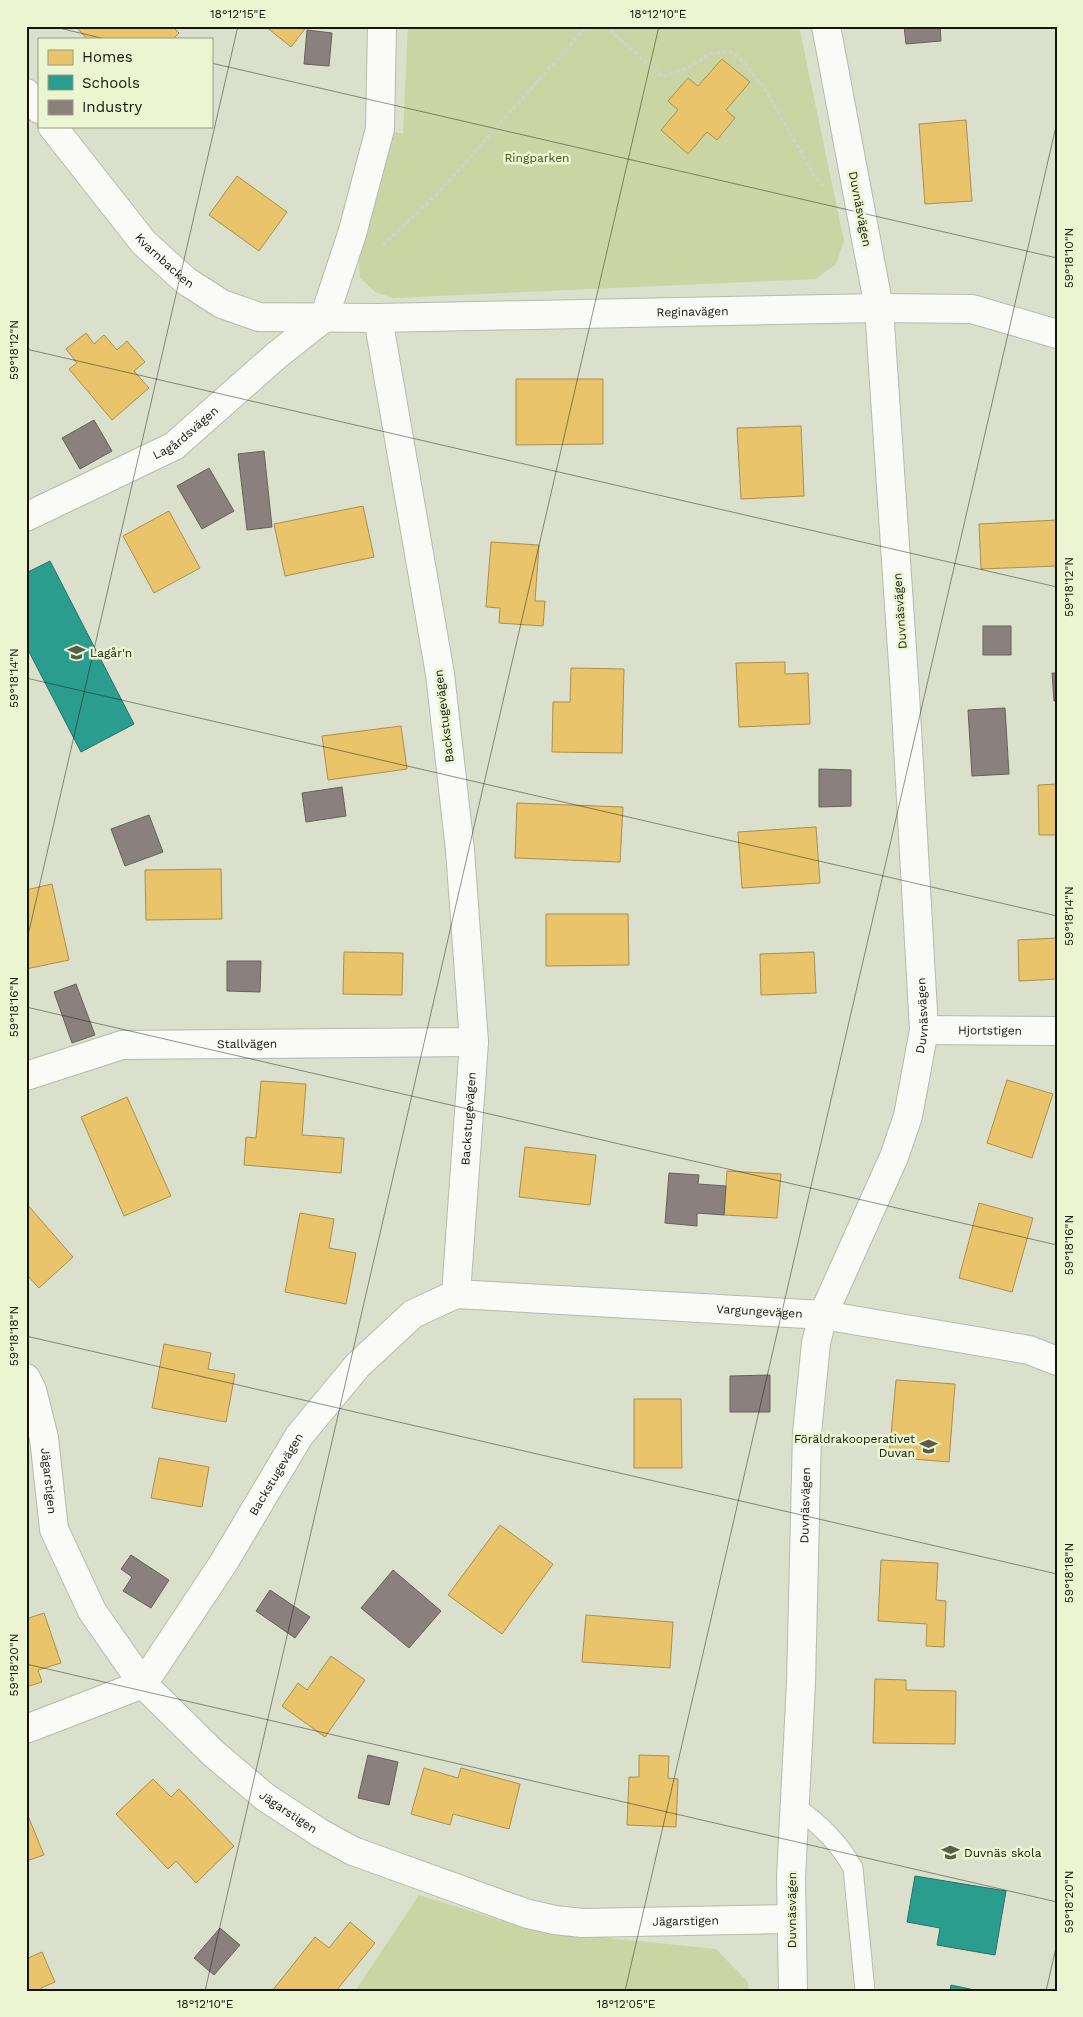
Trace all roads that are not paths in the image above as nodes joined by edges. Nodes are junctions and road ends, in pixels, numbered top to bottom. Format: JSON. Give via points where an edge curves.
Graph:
{"nodes":[{"id":1,"x":382,"y":26,"type":"edge"},
{"id":2,"x":826,"y":26,"type":"edge"},
{"id":3,"x":26,"y":93,"type":"edge"},
{"id":4,"x":38,"y":108,"type":"edge"},
{"id":5,"x":54,"y":128,"type":"edge"},
{"id":6,"x":879,"y":308,"type":"junction"},
{"id":7,"x":324,"y":318,"type":"junction"},
{"id":8,"x":378,"y":318,"type":"junction"},
{"id":9,"x":1057,"y":334,"type":"edge"},
{"id":10,"x":26,"y":517,"type":"edge"},
{"id":11,"x":924,"y":1030,"type":"junction"},
{"id":12,"x":1057,"y":1031,"type":"edge"},
{"id":13,"x":474,"y":1042,"type":"junction"},
{"id":14,"x":26,"y":1076,"type":"edge"},
{"id":15,"x":456,"y":1294,"type":"junction"},
{"id":16,"x":823,"y":1315,"type":"junction"},
{"id":17,"x":1057,"y":1361,"type":"edge"},
{"id":18,"x":26,"y":1378,"type":"edge"},
{"id":19,"x":143,"y":1684,"type":"junction"},
{"id":20,"x":26,"y":1729,"type":"edge"},
{"id":21,"x":795,"y":1807,"type":"junction"},
{"id":22,"x":791,"y":1919,"type":"junction"},
{"id":23,"x":793,"y":1991,"type":"edge"},
{"id":24,"x":865,"y":1991,"type":"edge"}],
"edges":[{"from":1,"to":7,"type":"street","via":[[380,129],[352,234]]},
{"from":2,"to":6,"type":"street","name":"Duvnäsvägen"},
{"from":3,"to":4,"type":"street"},
{"from":5,"to":7,"type":"street","name":"Kvarnbacken","via":[[144,242],[186,281],[222,304],[259,317]]},
{"from":6,"to":8,"type":"street","name":"Reginavägen"},
{"from":6,"to":9,"type":"street","name":"Reginavägen","via":[[972,309]]},
{"from":6,"to":11,"type":"street","name":"Duvnäsvägen"},
{"from":7,"to":8,"type":"street","name":"Reginavägen"},
{"from":7,"to":10,"type":"street","name":"Lagårdsvägen","via":[[174,446]]},
{"from":8,"to":13,"type":"street","name":"Backstugevägen","via":[[440,674],[460,850]]},
{"from":11,"to":12,"type":"street","name":"Hjortstigen"},
{"from":11,"to":16,"type":"street","name":"Duvnäsvägen","via":[[908,1116],[894,1157]]},
{"from":13,"to":14,"type":"street","name":"Stallvägen","via":[[122,1045]]},
{"from":13,"to":15,"type":"street","name":"Backstugevägen"},
{"from":15,"to":16,"type":"street","name":"Vargungevägen"},
{"from":15,"to":19,"type":"street","name":"Backstugevägen","via":[[414,1314],[358,1366],[299,1436],[224,1562]]},
{"from":16,"to":17,"type":"street","name":"Vargungevägen","via":[[1029,1350]]},
{"from":16,"to":21,"type":"street","name":"Duvnäsvägen","via":[[816,1344],[807,1433]]},
{"from":18,"to":19,"type":"street","name":"Jägarstigen","via":[[44,1438],[54,1528],[92,1611]]},
{"from":19,"to":20,"type":"street"},
{"from":19,"to":22,"type":"street","name":"Jägarstigen","via":[[214,1754],[265,1797],[353,1851],[424,1877],[528,1914],[573,1922]]},
{"from":21,"to":22,"type":"street","name":"Duvnäsvägen"},
{"from":21,"to":24,"type":"lane","via":[[825,1830],[846,1855],[852,1868]]},
{"from":22,"to":23,"type":"street","name":"Duvnäsvägen"}]}
